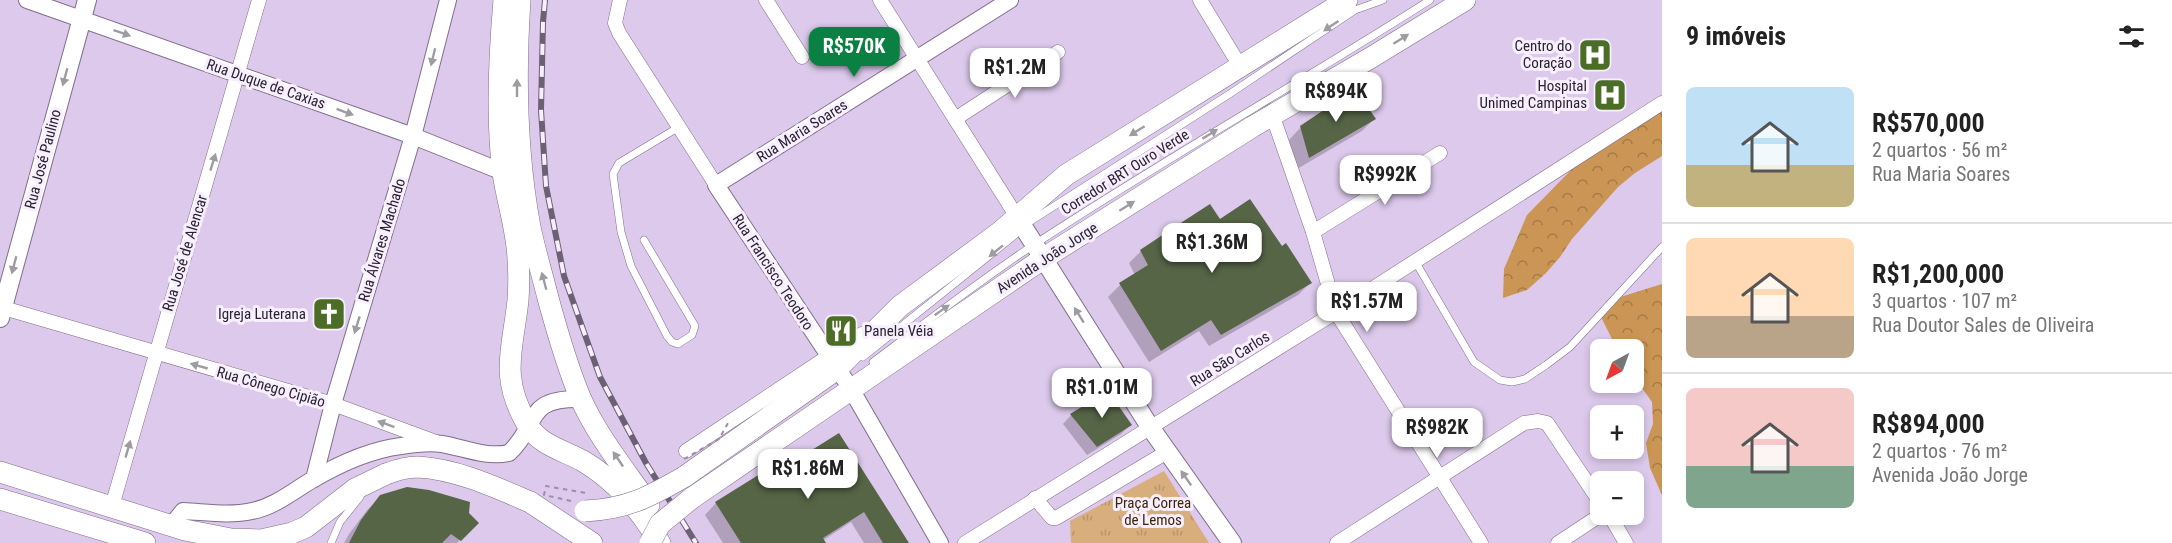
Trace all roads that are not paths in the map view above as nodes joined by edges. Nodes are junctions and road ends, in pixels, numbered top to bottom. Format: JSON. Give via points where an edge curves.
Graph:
{"nodes":[{"id":1,"x":27,"y":0,"type":"edge"},
{"id":2,"x":87,"y":0,"type":"edge"},
{"id":3,"x":259,"y":0,"type":"edge"},
{"id":4,"x":448,"y":0,"type":"edge"},
{"id":5,"x":504,"y":0,"type":"edge"},
{"id":6,"x":520,"y":0,"type":"edge"},
{"id":7,"x":620,"y":0,"type":"edge"},
{"id":8,"x":766,"y":0,"type":"edge"},
{"id":9,"x":879,"y":0,"type":"edge"},
{"id":10,"x":1010,"y":0,"type":"edge"},
{"id":11,"x":1200,"y":0,"type":"edge"},
{"id":12,"x":1383,"y":0,"type":"edge"},
{"id":13,"x":1430,"y":0,"type":"edge"},
{"id":14,"x":1465,"y":0,"type":"edge"},
{"id":15,"x":1355,"y":3,"type":"edge"},
{"id":16,"x":81,"y":19,"type":"junction"},
{"id":17,"x":1058,"y":52,"type":"dead end"},
{"id":18,"x":802,"y":57,"type":"dead end"},
{"id":19,"x":918,"y":58,"type":"junction"},
{"id":20,"x":1240,"y":66,"type":"junction"},
{"id":21,"x":239,"y":74,"type":"junction"},
{"id":22,"x":1662,"y":103,"type":"edge"},
{"id":23,"x":1272,"y":114,"type":"junction"},
{"id":24,"x":955,"y":119,"type":"junction"},
{"id":25,"x":679,"y":127,"type":"junction"},
{"id":26,"x":413,"y":136,"type":"junction"},
{"id":27,"x":1440,"y":153,"type":"dead end"},
{"id":28,"x":503,"y":172,"type":"junction"},
{"id":29,"x":716,"y":185,"type":"junction"},
{"id":30,"x":1014,"y":228,"type":"junction"},
{"id":31,"x":1312,"y":232,"type":"junction"},
{"id":32,"x":644,"y":240,"type":"dead end"},
{"id":33,"x":1662,"y":248,"type":"edge"},
{"id":34,"x":1039,"y":252,"type":"junction"},
{"id":35,"x":1415,"y":261,"type":"junction"},
{"id":36,"x":1,"y":311,"type":"edge"},
{"id":37,"x":1336,"y":312,"type":"junction"},
{"id":38,"x":155,"y":353,"type":"junction"},
{"id":39,"x":833,"y":363,"type":"junction"},
{"id":40,"x":871,"y":364,"type":"dead end"},
{"id":41,"x":862,"y":371,"type":"dead end"},
{"id":42,"x":851,"y":389,"type":"junction"},
{"id":43,"x":581,"y":399,"type":"junction"},
{"id":44,"x":333,"y":404,"type":"junction"},
{"id":45,"x":528,"y":426,"type":"junction"},
{"id":46,"x":1150,"y":427,"type":"junction"},
{"id":47,"x":441,"y":444,"type":"junction"},
{"id":48,"x":1167,"y":452,"type":"junction"},
{"id":49,"x":683,"y":463,"type":"junction"},
{"id":50,"x":0,"y":472,"type":"edge"},
{"id":51,"x":385,"y":474,"type":"junction"},
{"id":52,"x":1439,"y":476,"type":"junction"},
{"id":53,"x":314,"y":479,"type":"junction"},
{"id":54,"x":1590,"y":487,"type":"edge"},
{"id":55,"x":346,"y":497,"type":"junction"},
{"id":56,"x":1035,"y":498,"type":"junction"},
{"id":57,"x":0,"y":499,"type":"edge"},
{"id":58,"x":530,"y":502,"type":"junction"},
{"id":59,"x":112,"y":506,"type":"junction"},
{"id":60,"x":1590,"y":522,"type":"edge"},
{"id":61,"x":1615,"y":525,"type":"edge"},
{"id":62,"x":171,"y":526,"type":"junction"},
{"id":63,"x":103,"y":537,"type":"edge"},
{"id":64,"x":145,"y":543,"type":"edge"},
{"id":65,"x":305,"y":543,"type":"edge"},
{"id":66,"x":331,"y":543,"type":"edge"},
{"id":67,"x":592,"y":543,"type":"edge"},
{"id":68,"x":650,"y":543,"type":"edge"},
{"id":69,"x":660,"y":543,"type":"edge"},
{"id":70,"x":674,"y":543,"type":"edge"},
{"id":71,"x":940,"y":543,"type":"edge"},
{"id":72,"x":964,"y":543,"type":"edge"},
{"id":73,"x":1232,"y":543,"type":"edge"},
{"id":74,"x":1337,"y":543,"type":"edge"},
{"id":75,"x":1481,"y":543,"type":"edge"},
{"id":76,"x":1558,"y":543,"type":"edge"},
{"id":77,"x":1626,"y":543,"type":"edge"}],
"edges":[{"from":1,"to":16,"type":"street","name":"Rua Duque de Caxias"},
{"from":2,"to":16,"type":"main road","name":"Rua José Paulino"},
{"from":3,"to":21,"type":"street","name":"Rua José de Alencar"},
{"from":4,"to":26,"type":"street","name":"Rua Álvares Machado","one_way":true},
{"from":5,"to":28,"type":"main road","via":[[500,38]]},
{"from":43,"to":6,"type":"main road","one_way":true,"via":[[530,227],[517,111]]},
{"from":7,"to":25,"type":"street","name":"Rua Francisco Teodoro","via":[[615,23],[619,33]]},
{"from":8,"to":18,"type":"street"},
{"from":9,"to":19,"type":"street"},
{"from":10,"to":19,"type":"street","name":"Rua Maria Soares"},
{"from":11,"to":20,"type":"street"},
{"from":12,"to":15,"type":"lane","name":"Corredor BRT Ouro Verde"},
{"from":34,"to":13,"type":"lane","name":"Corredor BRT Ouro Verde","one_way":true,"via":[[1234,119]]},
{"from":23,"to":14,"type":"main road","name":"Avenida João Jorge","one_way":true},
{"from":15,"to":20,"type":"main road"},
{"from":15,"to":30,"type":"lane","name":"Corredor BRT Ouro Verde","one_way":true,"via":[[1231,93]]},
{"from":16,"to":21,"type":"street","name":"Rua Duque de Caxias","one_way":true},
{"from":16,"to":36,"type":"main road","name":"Rua José Paulino","one_way":true},
{"from":17,"to":24,"type":"street"},
{"from":19,"to":24,"type":"street"},
{"from":19,"to":29,"type":"street","name":"Rua Maria Soares"},
{"from":20,"to":30,"type":"main road","one_way":true,"via":[[1066,175]]},
{"from":21,"to":26,"type":"street","name":"Rua Duque de Caxias","one_way":true},
{"from":38,"to":21,"type":"street","name":"Rua José de Alencar","one_way":true},
{"from":22,"to":35,"type":"street","name":"Rua São Carlos"},
{"from":23,"to":31,"type":"street"},
{"from":34,"to":23,"type":"main road","name":"Avenida João Jorge","one_way":true},
{"from":24,"to":30,"type":"street"},
{"from":25,"to":29,"type":"street","name":"Rua Francisco Teodoro"},
{"from":25,"to":32,"type":"lane","via":[[619,164],[613,174],[621,232],[631,266],[666,336],[678,344],[692,335],[695,326]]},
{"from":26,"to":28,"type":"street","name":"Rua Duque de Caxias"},
{"from":26,"to":44,"type":"street","name":"Rua Álvares Machado","one_way":true},
{"from":27,"to":31,"type":"street"},
{"from":28,"to":45,"type":"main road","via":[[519,265],[509,368],[515,397]]},
{"from":29,"to":39,"type":"street","name":"Rua Francisco Teodoro"},
{"from":30,"to":34,"type":"main road"},
{"from":30,"to":39,"type":"main road","via":[[900,306]]},
{"from":30,"to":39,"type":"lane","name":"Corredor BRT Ouro Verde","one_way":true,"via":[[855,363]]},
{"from":31,"to":37,"type":"street"},
{"from":33,"to":35,"type":"lane","via":[[1570,347],[1525,379],[1512,382],[1500,380],[1474,362]]},
{"from":40,"to":34,"type":"lane","name":"Corredor BRT Ouro Verde","one_way":true,"via":[[932,317]]},
{"from":34,"to":42,"type":"main road","name":"Avenida João Jorge"},
{"from":46,"to":34,"type":"main road","one_way":true},
{"from":35,"to":37,"type":"street","name":"Rua São Carlos"},
{"from":36,"to":38,"type":"street","name":"Rua Cônego Cipião"},
{"from":37,"to":46,"type":"street","name":"Rua São Carlos"},
{"from":37,"to":52,"type":"street"},
{"from":44,"to":38,"type":"street","name":"Rua Cônego Cipião","one_way":true},
{"from":59,"to":38,"type":"street","name":"Rua José de Alencar","one_way":true},
{"from":39,"to":42,"type":"street","name":"Rua Francisco Teodoro"},
{"from":39,"to":49,"type":"main road"},
{"from":39,"to":49,"type":"street","via":[[729,423]]},
{"from":41,"to":42,"type":"lane"},
{"from":42,"to":68,"type":"main road","name":"Avenida João Jorge","bridge":true,"via":[[692,498],[660,524]]},
{"from":42,"to":71,"type":"street","name":"Rua Francisco Teodoro"},
{"from":43,"to":45,"type":"street","name":"Rua Cônego Cipião","via":[[545,404]]},
{"from":70,"to":43,"type":"main road","one_way":true},
{"from":47,"to":44,"type":"street","name":"Rua Cônego Cipião","one_way":true},
{"from":44,"to":53,"type":"street","name":"Rua Álvares Machado"},
{"from":45,"to":47,"type":"street","name":"Rua Cônego Cipião","via":[[512,450],[500,455]]},
{"from":45,"to":69,"type":"main road","via":[[537,437],[582,461],[612,483],[642,513]]},
{"from":46,"to":48,"type":"main road"},
{"from":46,"to":56,"type":"street","name":"Rua São Carlos"},
{"from":47,"to":53,"type":"street","via":[[388,449],[355,459]]},
{"from":48,"to":56,"type":"street","via":[[1056,518]]},
{"from":73,"to":48,"type":"main road","one_way":true},
{"from":49,"to":58,"type":"main road","bridge":true,"via":[[634,503],[609,510],[568,510]]},
{"from":50,"to":59,"type":"main road"},
{"from":51,"to":55,"type":"main road"},
{"from":51,"to":58,"type":"main road","bridge":true,"via":[[417,467],[441,470]]},
{"from":51,"to":66,"type":"lane","via":[[346,513]]},
{"from":52,"to":54,"type":"street","via":[[1524,423],[1538,421],[1547,423]]},
{"from":52,"to":74,"type":"street"},
{"from":52,"to":75,"type":"street"},
{"from":53,"to":62,"type":"street","via":[[281,500],[253,511],[183,511]]},
{"from":55,"to":62,"type":"main road","via":[[306,527],[261,540],[231,539]]},
{"from":55,"to":65,"type":"main road"},
{"from":56,"to":72,"type":"street","name":"Rua São Carlos"},
{"from":57,"to":63,"type":"main road"},
{"from":58,"to":67,"type":"main road"},
{"from":59,"to":62,"type":"main road"},
{"from":60,"to":76,"type":"street"},
{"from":61,"to":77,"type":"street"},
{"from":63,"to":64,"type":"main road"}]}
